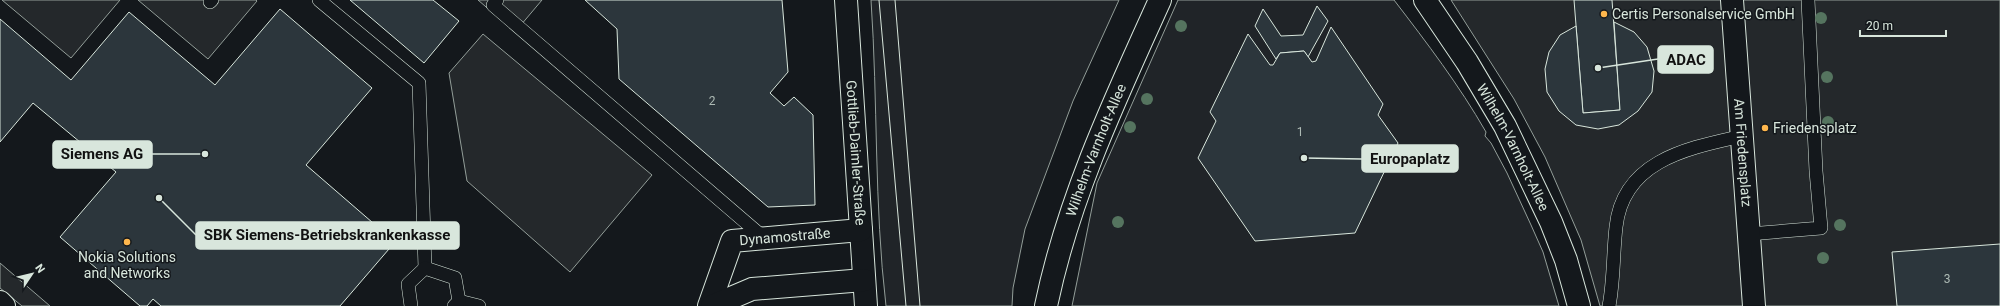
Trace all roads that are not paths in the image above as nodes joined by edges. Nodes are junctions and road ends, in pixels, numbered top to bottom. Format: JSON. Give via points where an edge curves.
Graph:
{"nodes":[{"id":1,"x":319,"y":0,"type":"edge"},
{"id":2,"x":497,"y":0,"type":"edge"},
{"id":3,"x":846,"y":0,"type":"edge"},
{"id":4,"x":1160,"y":0,"type":"edge"},
{"id":5,"x":1425,"y":0,"type":"edge"},
{"id":6,"x":1732,"y":0,"type":"edge"},
{"id":7,"x":1808,"y":0,"type":"edge"},
{"id":8,"x":1742,"y":136,"type":"junction"},
{"id":9,"x":860,"y":230,"type":"junction"},
{"id":10,"x":1749,"y":234,"type":"junction"},
{"id":11,"x":764,"y":238,"type":"junction"},
{"id":12,"x":724,"y":262,"type":"junction"},
{"id":13,"x":425,"y":268,"type":"junction"},
{"id":14,"x":864,"y":280,"type":"junction"},
{"id":15,"x":752,"y":289,"type":"junction"},
{"id":16,"x":0,"y":302,"type":"edge"},
{"id":17,"x":456,"y":304,"type":"edge"},
{"id":18,"x":4,"y":306,"type":"edge"},
{"id":19,"x":411,"y":306,"type":"edge"},
{"id":20,"x":479,"y":306,"type":"edge"},
{"id":21,"x":710,"y":306,"type":"edge"},
{"id":22,"x":866,"y":306,"type":"edge"},
{"id":23,"x":1046,"y":306,"type":"edge"},
{"id":24,"x":1579,"y":306,"type":"edge"},
{"id":25,"x":1609,"y":306,"type":"edge"},
{"id":26,"x":1754,"y":306,"type":"edge"}],
"edges":[{"from":1,"to":13,"type":"lane","via":[[419,83]]},
{"from":2,"to":11,"type":"lane","via":[[493,5]]},
{"from":3,"to":9,"type":"street","name":"Gottlieb-Daimler-Straße"},
{"from":4,"to":23,"type":"street","name":"Wilhelm-Varnholt-Allee","via":[[1084,177],[1063,237]]},
{"from":5,"to":24,"type":"street","name":"Wilhelm-Varnholt-Allee","via":[[1505,126],[1551,222],[1566,260]]},
{"from":6,"to":8,"type":"street","name":"Am Friedensplatz"},
{"from":7,"to":10,"type":"lane","via":[[1821,228]]},
{"from":8,"to":10,"type":"street","name":"Am Friedensplatz"},
{"from":8,"to":25,"type":"lane","via":[[1688,149],[1669,157],[1650,168],[1634,182],[1621,202],[1616,225]]},
{"from":9,"to":11,"type":"street","name":"Dynamostraße"},
{"from":9,"to":14,"type":"street","name":"Gottlieb-Daimler-Straße"},
{"from":10,"to":26,"type":"street","name":"Am Friedensplatz"},
{"from":11,"to":12,"type":"street","name":"Dynamostraße","via":[[732,241]]},
{"from":12,"to":15,"type":"street","name":"Dynamostraße","via":[[726,270]]},
{"from":12,"to":21,"type":"street","name":"Dynamostraße"},
{"from":13,"to":17,"type":"lane","via":[[455,278]]},
{"from":13,"to":19,"type":"lane","via":[[408,284]]},
{"from":14,"to":15,"type":"street","name":"Dynamostraße"},
{"from":14,"to":22,"type":"street","name":"Gottlieb-Daimler-Straße"},
{"from":15,"to":21,"type":"street","name":"Dynamostraße"},
{"from":16,"to":18,"type":"street"},
{"from":17,"to":20,"type":"lane"}]}
